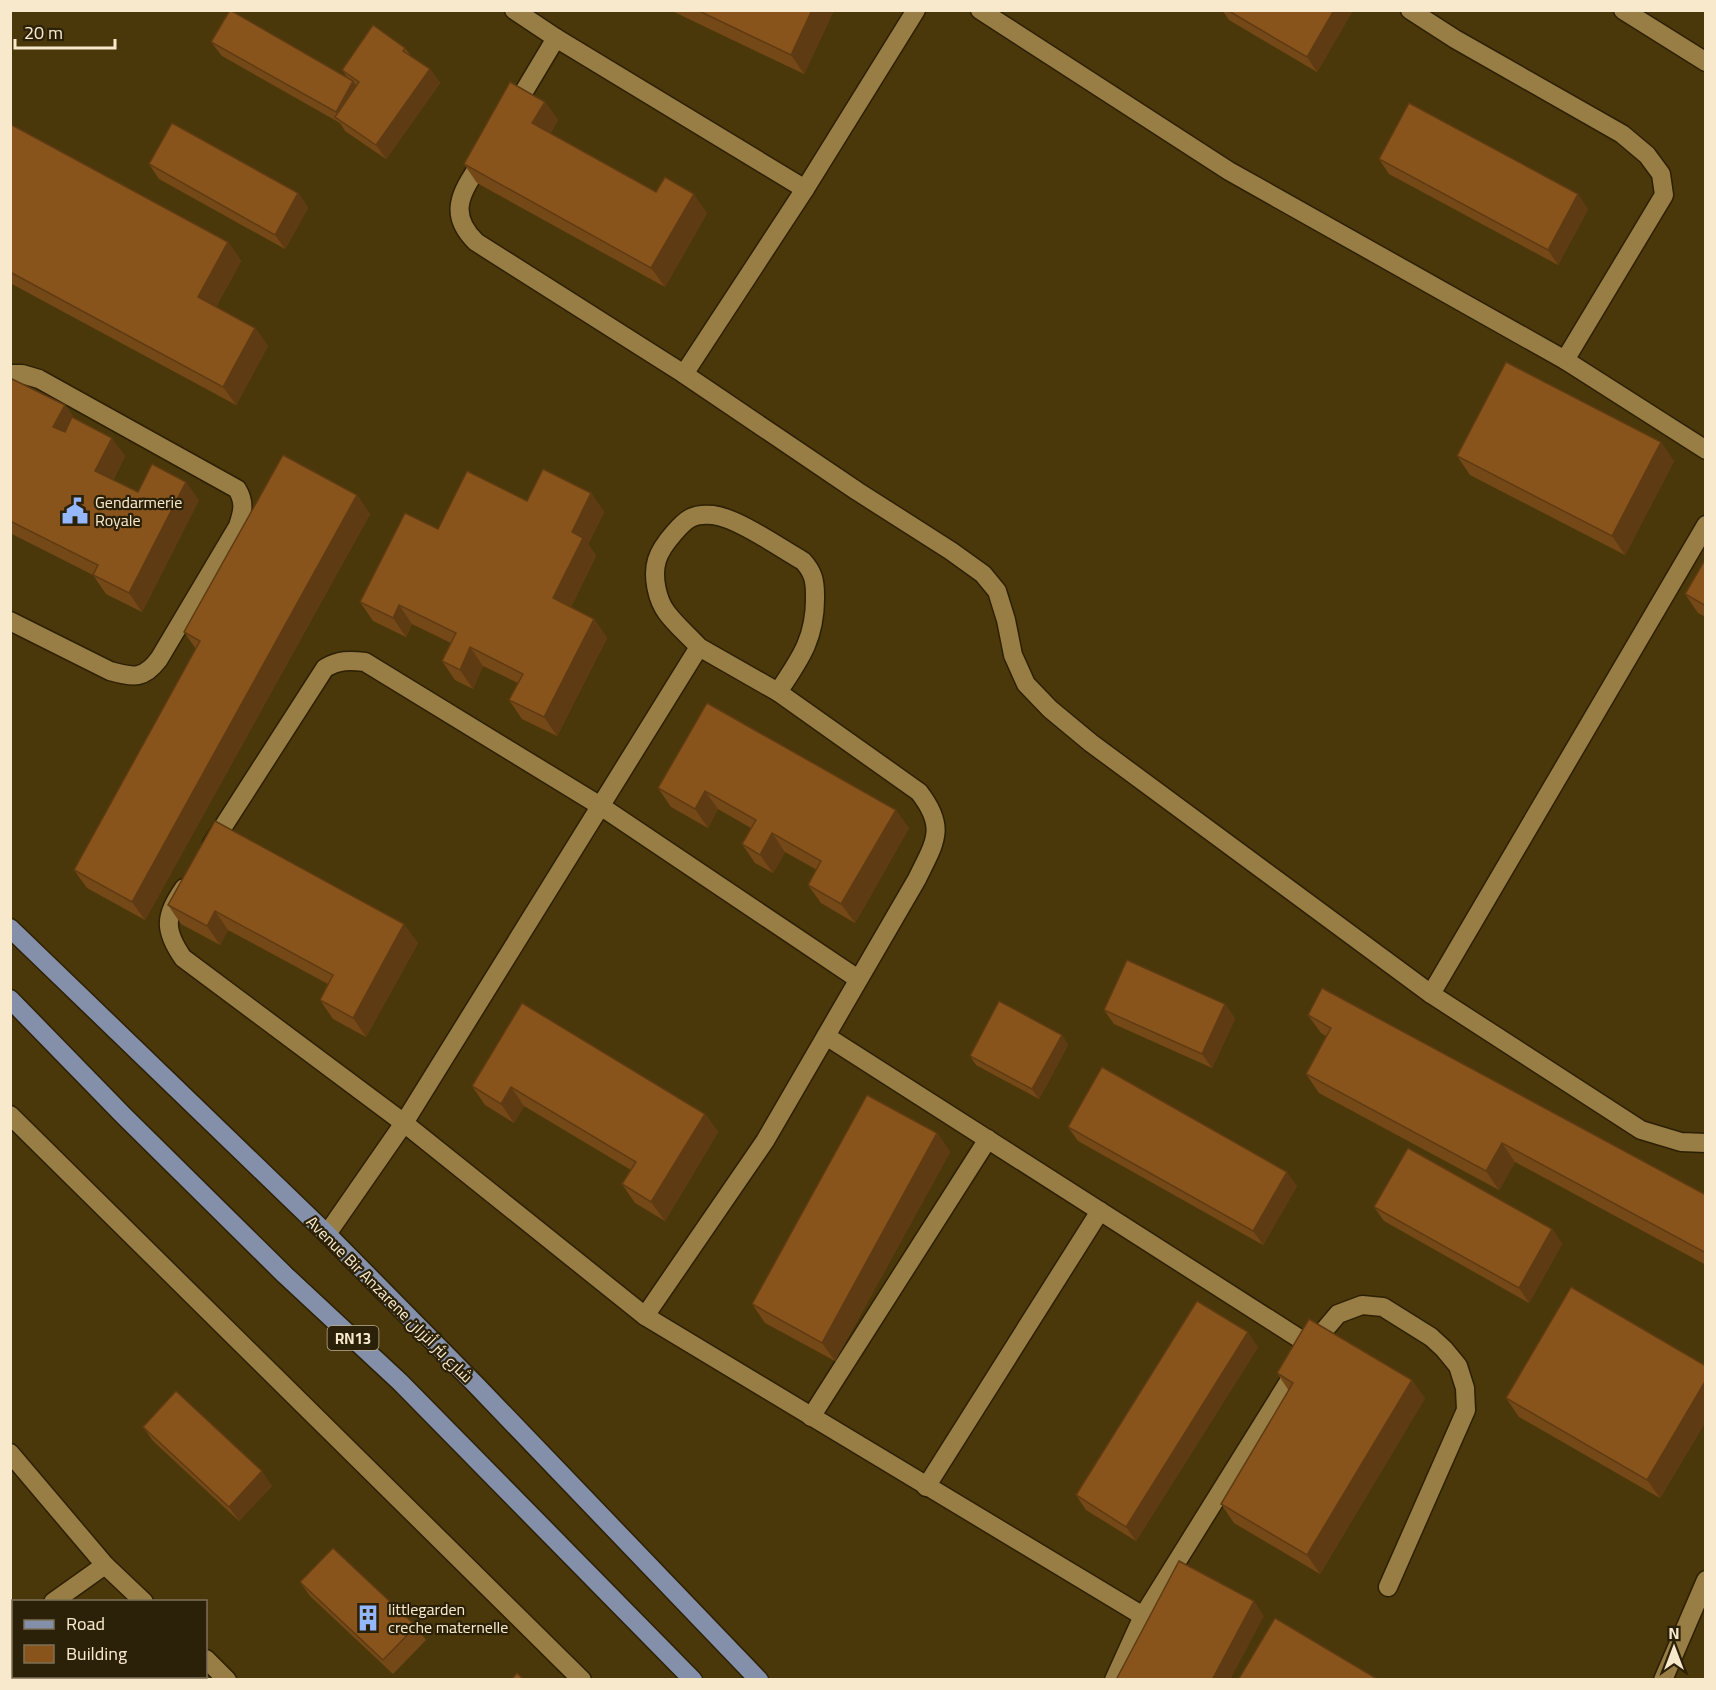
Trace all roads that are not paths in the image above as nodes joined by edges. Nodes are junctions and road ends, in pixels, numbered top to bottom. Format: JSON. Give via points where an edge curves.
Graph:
{"nodes":[{"id":1,"x":514,"y":10,"type":"edge"},
{"id":2,"x":916,"y":10,"type":"edge"},
{"id":3,"x":980,"y":10,"type":"edge"},
{"id":4,"x":1410,"y":10,"type":"edge"},
{"id":5,"x":1623,"y":10,"type":"edge"},
{"id":6,"x":556,"y":38,"type":"junction"},
{"id":7,"x":1706,"y":62,"type":"edge"},
{"id":8,"x":805,"y":189,"type":"junction"},
{"id":9,"x":1565,"y":360,"type":"junction"},
{"id":10,"x":10,"y":374,"type":"edge"},
{"id":11,"x":684,"y":374,"type":"junction"},
{"id":12,"x":1706,"y":450,"type":"edge"},
{"id":13,"x":1706,"y":525,"type":"edge"},
{"id":14,"x":10,"y":621,"type":"edge"},
{"id":15,"x":699,"y":646,"type":"junction"},
{"id":16,"x":778,"y":692,"type":"junction"},
{"id":17,"x":602,"y":807,"type":"junction"},
{"id":18,"x":204,"y":856,"type":"edge"},
{"id":19,"x":191,"y":876,"type":"edge"},
{"id":20,"x":10,"y":928,"type":"edge"},
{"id":21,"x":858,"y":979,"type":"junction"},
{"id":22,"x":1431,"y":994,"type":"junction"},
{"id":23,"x":10,"y":999,"type":"edge"},
{"id":24,"x":826,"y":1036,"type":"junction"},
{"id":25,"x":10,"y":1115,"type":"edge"},
{"id":26,"x":404,"y":1123,"type":"junction"},
{"id":27,"x":988,"y":1139,"type":"junction"},
{"id":28,"x":1706,"y":1143,"type":"edge"},
{"id":29,"x":1100,"y":1211,"type":"junction"},
{"id":30,"x":327,"y":1234,"type":"junction"},
{"id":31,"x":645,"y":1316,"type":"junction"},
{"id":32,"x":1311,"y":1346,"type":"junction"},
{"id":33,"x":811,"y":1417,"type":"junction"},
{"id":34,"x":10,"y":1454,"type":"edge"},
{"id":35,"x":926,"y":1487,"type":"junction"},
{"id":36,"x":105,"y":1565,"type":"junction"},
{"id":37,"x":1706,"y":1580,"type":"edge"},
{"id":38,"x":1388,"y":1587,"type":"dead end"},
{"id":39,"x":56,"y":1600,"type":"edge"},
{"id":40,"x":142,"y":1600,"type":"edge"},
{"id":41,"x":1143,"y":1616,"type":"junction"},
{"id":42,"x":207,"y":1660,"type":"edge"},
{"id":43,"x":227,"y":1680,"type":"edge"},
{"id":44,"x":582,"y":1680,"type":"edge"},
{"id":45,"x":693,"y":1680,"type":"edge"},
{"id":46,"x":759,"y":1680,"type":"edge"},
{"id":47,"x":1114,"y":1680,"type":"edge"},
{"id":48,"x":1663,"y":1680,"type":"edge"}],
"edges":[{"from":1,"to":6,"type":"street"},
{"from":2,"to":8,"type":"street"},
{"from":3,"to":9,"type":"street","via":[[1229,171]]},
{"from":4,"to":9,"type":"street","via":[[1622,134],[1647,155],[1661,174],[1664,195]]},
{"from":5,"to":7,"type":"street"},
{"from":6,"to":8,"type":"street"},
{"from":6,"to":11,"type":"street","via":[[465,189],[459,213],[461,226],[476,242]]},
{"from":8,"to":11,"type":"street"},
{"from":9,"to":12,"type":"street"},
{"from":10,"to":14,"type":"street","via":[[39,379],[237,489],[243,499],[238,526],[150,671],[139,676],[110,671]]},
{"from":11,"to":22,"type":"street","via":[[983,574],[997,591],[1013,656],[1026,684],[1050,709]]},
{"from":13,"to":22,"type":"street"},
{"from":15,"to":16,"type":"street"},
{"from":15,"to":16,"type":"street","via":[[666,612],[655,578],[663,546],[685,519],[700,514],[728,518],[803,561],[813,575],[812,634]]},
{"from":15,"to":17,"type":"street"},
{"from":16,"to":21,"type":"street","via":[[918,792],[932,809],[936,824],[933,846]]},
{"from":17,"to":18,"type":"street","via":[[378,669],[365,662],[337,661],[325,668]]},
{"from":17,"to":21,"type":"street"},
{"from":17,"to":26,"type":"street"},
{"from":19,"to":26,"type":"street","via":[[168,919],[169,933],[183,958]]},
{"from":20,"to":30,"type":"main road","name":"Avenue Bir Anzarene شارع بئر أنزران"},
{"from":21,"to":24,"type":"street"},
{"from":22,"to":28,"type":"street","via":[[1641,1130],[1681,1142]]},
{"from":23,"to":45,"type":"main road","number":"RN13","via":[[285,1275],[400,1382]]},
{"from":24,"to":27,"type":"street"},
{"from":24,"to":31,"type":"street","via":[[765,1141]]},
{"from":25,"to":44,"type":"street"},
{"from":26,"to":30,"type":"street"},
{"from":26,"to":31,"type":"street"},
{"from":27,"to":29,"type":"street"},
{"from":27,"to":33,"type":"street"},
{"from":29,"to":32,"type":"street"},
{"from":29,"to":35,"type":"street"},
{"from":30,"to":46,"type":"main road","name":"Avenue Bir Anzarene شارع بئر أنزران"},
{"from":31,"to":33,"type":"street"},
{"from":32,"to":38,"type":"street","via":[[1338,1314],[1362,1305],[1383,1307],[1431,1337],[1458,1366],[1466,1410]]},
{"from":32,"to":41,"type":"street"},
{"from":33,"to":35,"type":"street"},
{"from":34,"to":36,"type":"street"},
{"from":35,"to":41,"type":"street"},
{"from":36,"to":39,"type":"street"},
{"from":36,"to":40,"type":"street"},
{"from":37,"to":48,"type":"street"},
{"from":41,"to":47,"type":"street"},
{"from":42,"to":43,"type":"street"}]}
